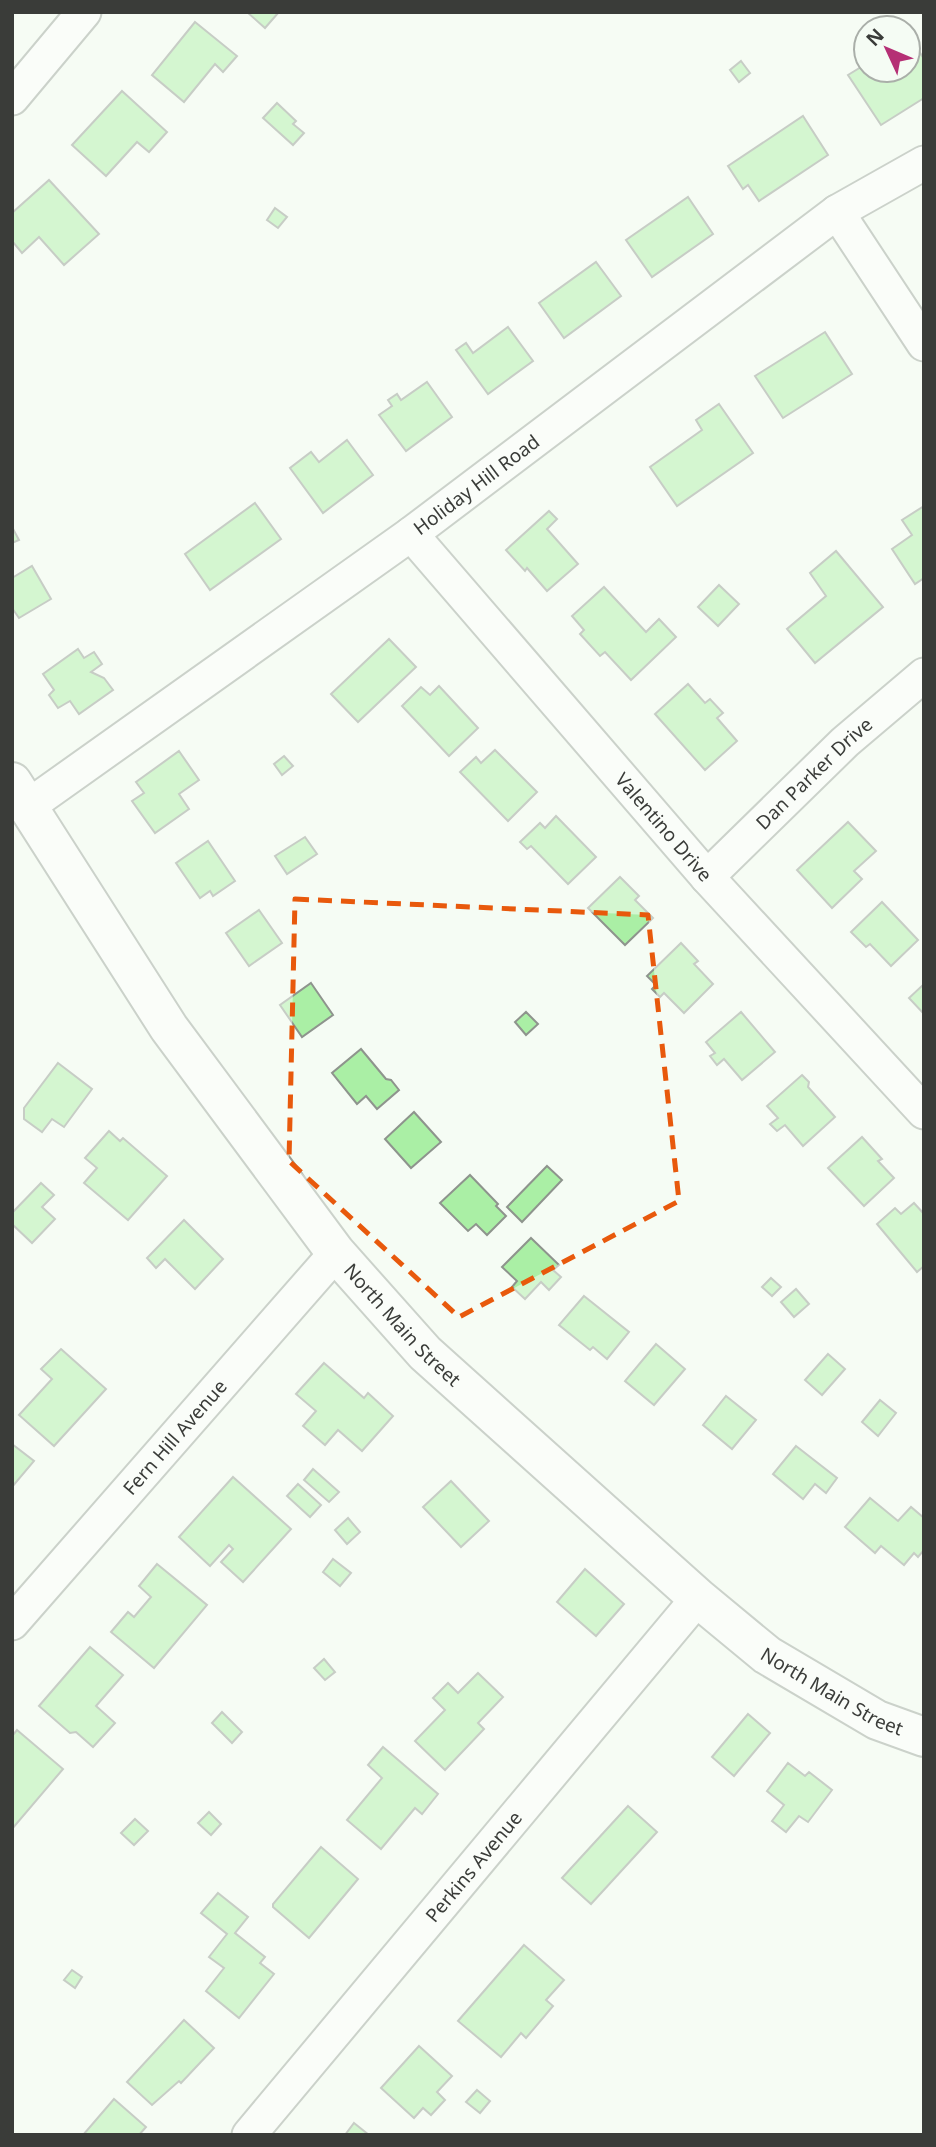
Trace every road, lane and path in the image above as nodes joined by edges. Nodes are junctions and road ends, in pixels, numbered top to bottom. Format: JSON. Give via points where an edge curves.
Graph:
{"nodes":[{"id":1,"x":84,"y":12,"type":"edge"},
{"id":2,"x":12,"y":98,"type":"edge"},
{"id":3,"x":924,"y":163,"type":"edge"},
{"id":4,"x":837,"y":212,"type":"junction"},
{"id":5,"x":924,"y":344,"type":"edge"},
{"id":6,"x":411,"y":534,"type":"junction"},
{"id":7,"x":924,"y":675,"type":"edge"},
{"id":8,"x":20,"y":794,"type":"edge"},
{"id":9,"x":707,"y":877,"type":"junction"},
{"id":10,"x":924,"y":1112,"type":"edge"},
{"id":11,"x":335,"y":1253,"type":"junction"},
{"id":12,"x":698,"y":1598,"type":"junction"},
{"id":13,"x":12,"y":1623,"type":"edge"},
{"id":14,"x":924,"y":1737,"type":"edge"},
{"id":15,"x":249,"y":2135,"type":"edge"}],
"edges":[{"from":1,"to":2,"type":"street"},
{"from":3,"to":4,"type":"street","name":"Holiday Hill Road"},
{"from":4,"to":5,"type":"street"},
{"from":4,"to":6,"type":"street","name":"Holiday Hill Road"},
{"from":6,"to":8,"type":"street","name":"Holiday Hill Road"},
{"from":6,"to":9,"type":"street","name":"Valentino Drive"},
{"from":7,"to":9,"type":"street","name":"Dan Parker Drive","via":[[845,742]]},
{"from":8,"to":11,"type":"main road","name":"North Main Street","via":[[169,1028]]},
{"from":9,"to":10,"type":"street","name":"Valentino Drive"},
{"from":11,"to":12,"type":"main road","name":"North Main Street","via":[[425,1353]]},
{"from":11,"to":13,"type":"street","name":"Fern Hill Avenue"},
{"from":12,"to":14,"type":"main road","name":"North Main Street","via":[[767,1655],[877,1720]]},
{"from":12,"to":15,"type":"street","name":"Perkins Avenue"}]}
